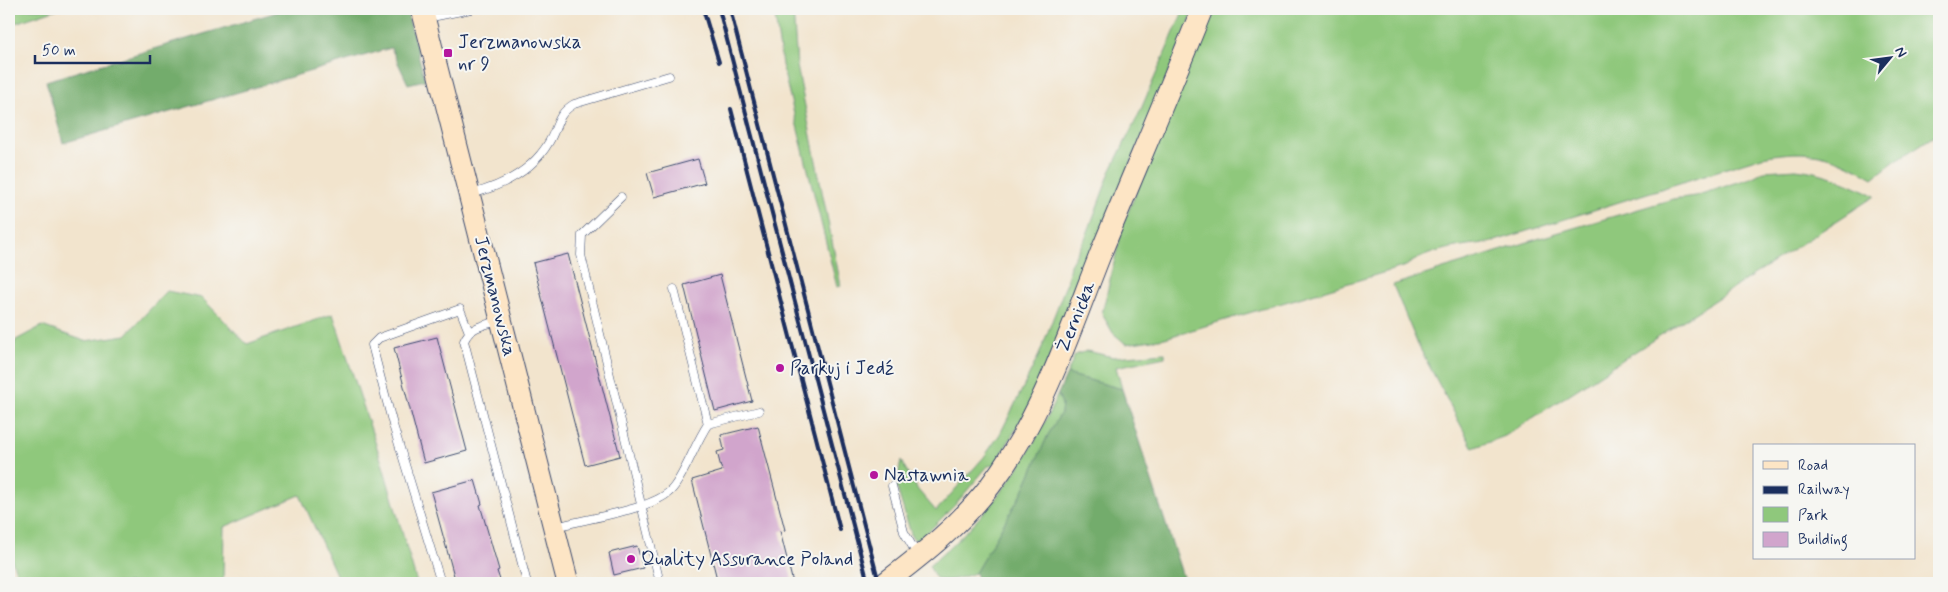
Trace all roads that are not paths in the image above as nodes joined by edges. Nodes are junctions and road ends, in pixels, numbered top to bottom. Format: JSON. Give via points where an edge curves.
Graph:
{"nodes":[{"id":1,"x":471,"y":9,"type":"edge"},
{"id":2,"x":1202,"y":9,"type":"edge"},
{"id":3,"x":423,"y":14,"type":"edge"},
{"id":4,"x":669,"y":76,"type":"dead end"},
{"id":5,"x":469,"y":194,"type":"junction"},
{"id":6,"x":621,"y":197,"type":"dead end"},
{"id":7,"x":674,"y":289,"type":"dead end"},
{"id":8,"x":502,"y":320,"type":"junction"},
{"id":9,"x":468,"y":332,"type":"junction"},
{"id":10,"x":759,"y":411,"type":"dead end"},
{"id":11,"x":708,"y":424,"type":"junction"},
{"id":12,"x":892,"y":486,"type":"dead end"},
{"id":13,"x":640,"y":506,"type":"junction"},
{"id":14,"x":554,"y":528,"type":"junction"},
{"id":15,"x":918,"y":557,"type":"junction"},
{"id":16,"x":441,"y":583,"type":"edge"},
{"id":17,"x":527,"y":583,"type":"edge"},
{"id":18,"x":568,"y":583,"type":"edge"},
{"id":19,"x":660,"y":583,"type":"edge"},
{"id":20,"x":885,"y":583,"type":"edge"}],
"edges":[{"from":1,"to":3,"type":"lane"},
{"from":2,"to":15,"type":"street","name":"Żernicka","via":[[1060,356],[1027,428],[989,488],[963,517]]},
{"from":3,"to":5,"type":"street","name":"Jerzmanowska"},
{"from":4,"to":5,"type":"lane","via":[[574,104],[563,111],[543,153],[530,166],[513,178]]},
{"from":5,"to":8,"type":"street","name":"Jerzmanowska"},
{"from":6,"to":13,"type":"lane","via":[[582,235],[581,255]]},
{"from":7,"to":11,"type":"lane"},
{"from":8,"to":9,"type":"lane"},
{"from":8,"to":14,"type":"street","name":"Jerzmanowska"},
{"from":9,"to":16,"type":"lane","via":[[460,309],[379,338],[372,346]]},
{"from":9,"to":17,"type":"lane","via":[[465,350]]},
{"from":10,"to":11,"type":"lane"},
{"from":11,"to":13,"type":"lane","via":[[672,489],[657,501]]},
{"from":12,"to":15,"type":"lane","via":[[904,532]]},
{"from":13,"to":14,"type":"lane"},
{"from":13,"to":19,"type":"lane"},
{"from":14,"to":18,"type":"street","name":"Jerzmanowska"},
{"from":15,"to":20,"type":"street","name":"Żernicka"}]}
